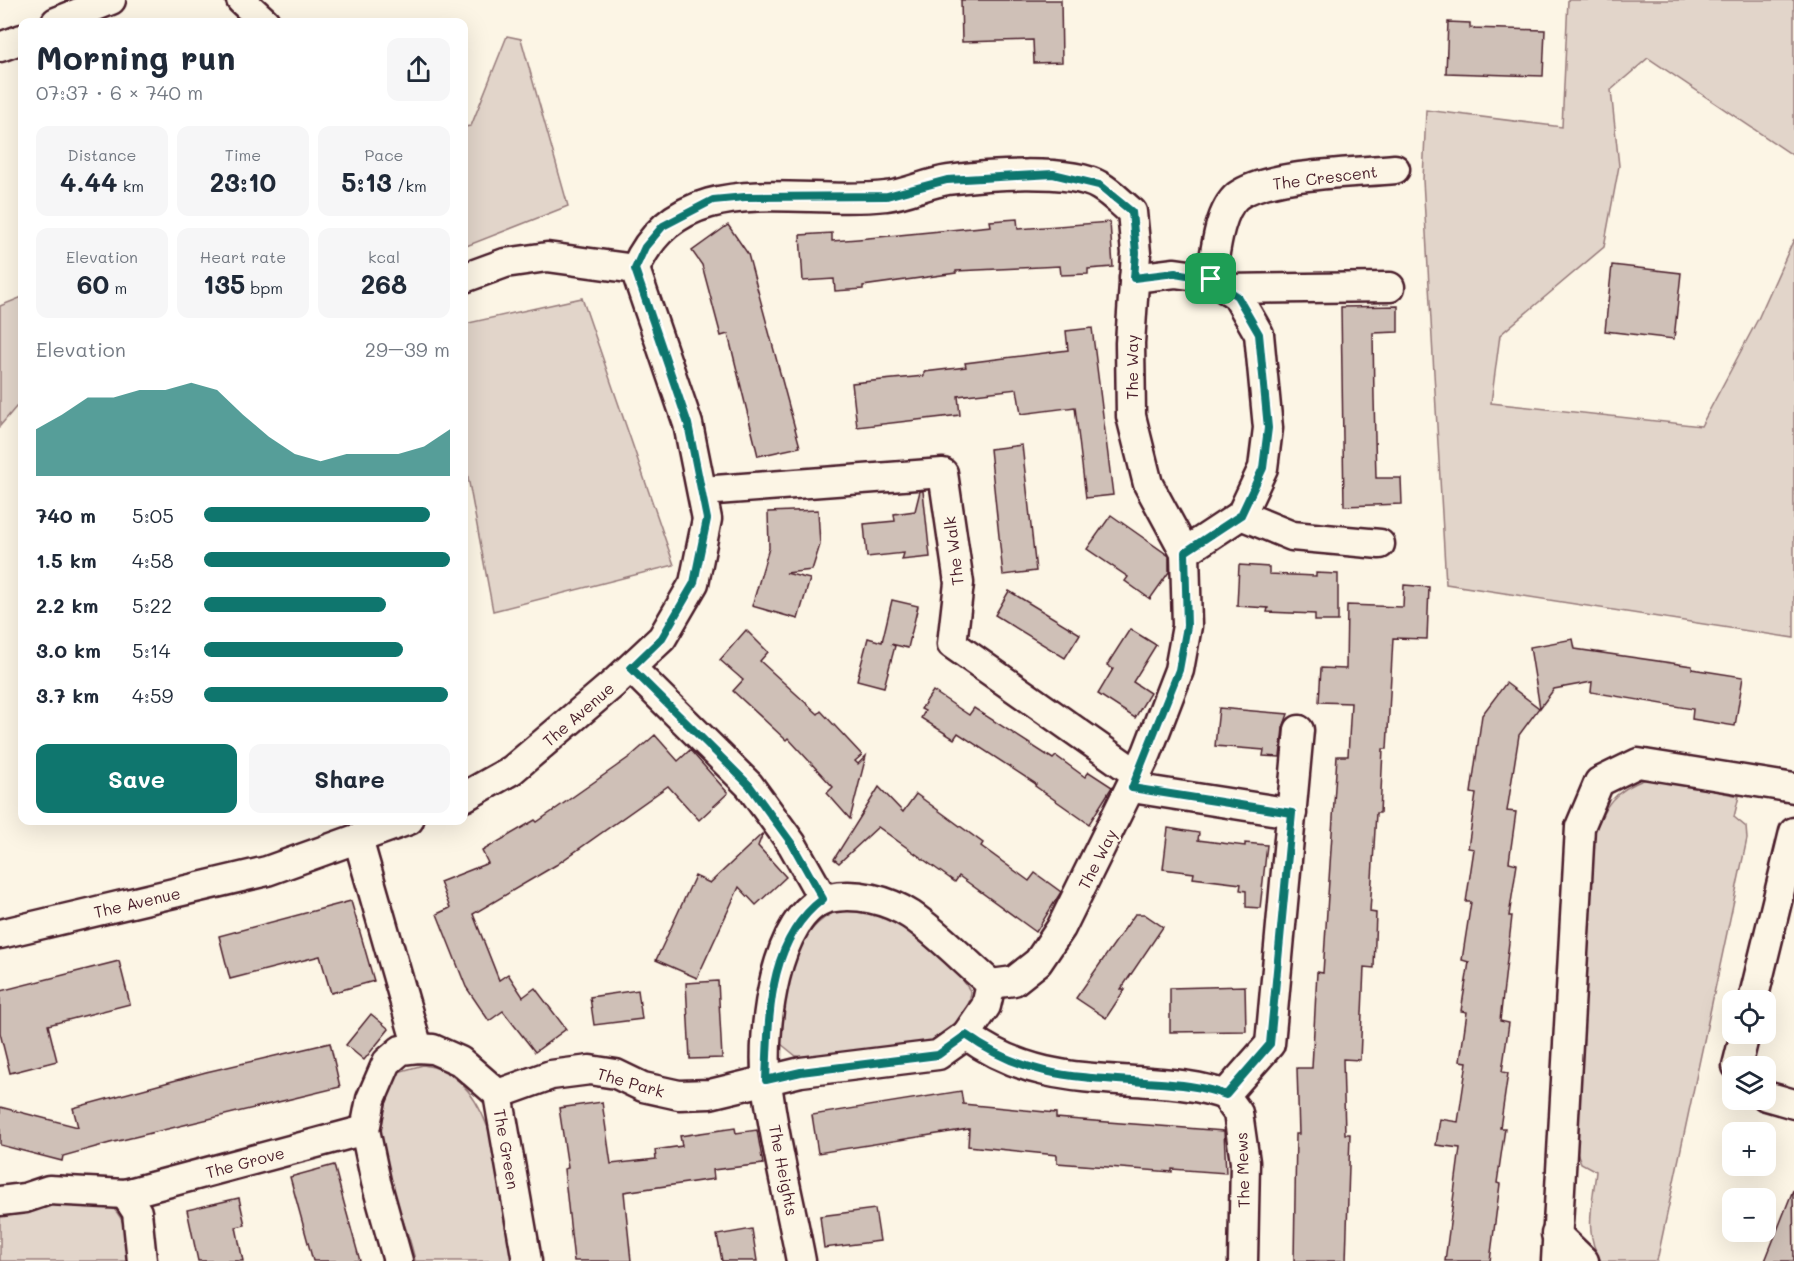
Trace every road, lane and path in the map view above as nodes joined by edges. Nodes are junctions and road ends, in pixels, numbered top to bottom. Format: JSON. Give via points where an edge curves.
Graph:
{"nodes":[{"id":1,"x":111,"y":0,"type":"edge"},
{"id":2,"x":241,"y":0,"type":"edge"},
{"id":3,"x":66,"y":18,"type":"edge"},
{"id":4,"x":261,"y":18,"type":"edge"},
{"id":5,"x":18,"y":40,"type":"edge"},
{"id":6,"x":0,"y":47,"type":"edge"},
{"id":7,"x":1395,"y":169,"type":"dead end"},
{"id":8,"x":635,"y":269,"type":"junction"},
{"id":9,"x":468,"y":277,"type":"edge"},
{"id":10,"x":1134,"y":278,"type":"junction"},
{"id":11,"x":1219,"y":284,"type":"junction"},
{"id":12,"x":1390,"y":287,"type":"dead end"},
{"id":13,"x":702,"y":491,"type":"junction"},
{"id":14,"x":1241,"y":515,"type":"junction"},
{"id":15,"x":1380,"y":544,"type":"dead end"},
{"id":16,"x":1185,"y":552,"type":"junction"},
{"id":17,"x":631,"y":668,"type":"junction"},
{"id":18,"x":1299,"y":730,"type":"dead end"},
{"id":19,"x":1135,"y":782,"type":"junction"},
{"id":20,"x":1794,"y":788,"type":"edge"},
{"id":21,"x":468,"y":795,"type":"edge"},
{"id":22,"x":1292,"y":813,"type":"junction"},
{"id":23,"x":395,"y":825,"type":"edge"},
{"id":24,"x":1794,"y":832,"type":"edge"},
{"id":25,"x":358,"y":838,"type":"junction"},
{"id":26,"x":823,"y":899,"type":"junction"},
{"id":27,"x":0,"y":934,"type":"edge"},
{"id":28,"x":991,"y":984,"type":"junction"},
{"id":29,"x":1755,"y":990,"type":"edge"},
{"id":30,"x":966,"y":1035,"type":"junction"},
{"id":31,"x":418,"y":1048,"type":"junction"},
{"id":32,"x":766,"y":1080,"type":"junction"},
{"id":33,"x":498,"y":1094,"type":"junction"},
{"id":34,"x":1226,"y":1095,"type":"junction"},
{"id":35,"x":1776,"y":1099,"type":"edge"},
{"id":36,"x":1794,"y":1104,"type":"edge"},
{"id":37,"x":365,"y":1130,"type":"junction"},
{"id":38,"x":125,"y":1194,"type":"junction"},
{"id":39,"x":0,"y":1201,"type":"edge"},
{"id":40,"x":1556,"y":1247,"type":"edge"},
{"id":41,"x":142,"y":1261,"type":"edge"},
{"id":42,"x":398,"y":1261,"type":"edge"},
{"id":43,"x":527,"y":1261,"type":"edge"},
{"id":44,"x":801,"y":1261,"type":"edge"},
{"id":45,"x":1243,"y":1261,"type":"edge"},
{"id":46,"x":1584,"y":1261,"type":"edge"}],
"edges":[{"from":1,"to":3,"type":"street"},
{"from":2,"to":4,"type":"street"},
{"from":5,"to":6,"type":"street"},
{"from":7,"to":11,"type":"street","name":"The Crescent","via":[[1275,180],[1237,197],[1219,228]]},
{"from":8,"to":9,"type":"street","via":[[547,257],[505,263]]},
{"from":8,"to":10,"type":"street","name":"The Way","via":[[645,247],[663,226],[713,200],[887,196],[947,180],[1053,174],[1099,185],[1132,212]]},
{"from":8,"to":13,"type":"street","name":"The Avenue","via":[[688,424]]},
{"from":10,"to":11,"type":"street","via":[[1175,273]]},
{"from":10,"to":16,"type":"street","name":"The Way","via":[[1131,416],[1149,484]]},
{"from":11,"to":12,"type":"street"},
{"from":11,"to":14,"type":"street","via":[[1237,296],[1259,334],[1268,428],[1263,468]]},
{"from":13,"to":17,"type":"street","name":"The Avenue","via":[[707,519],[694,583],[662,638]]},
{"from":13,"to":19,"type":"street","name":"The Walk","via":[[943,473],[959,583],[952,644]]},
{"from":14,"to":15,"type":"street","via":[[1292,536]]},
{"from":14,"to":16,"type":"street"},
{"from":16,"to":19,"type":"street","name":"The Way","via":[[1187,626],[1179,670]]},
{"from":17,"to":21,"type":"street","name":"The Avenue","via":[[512,770]]},
{"from":17,"to":26,"type":"street","via":[[749,785],[792,844]]},
{"from":18,"to":22,"type":"street"},
{"from":19,"to":22,"type":"street"},
{"from":19,"to":28,"type":"street","name":"The Way","via":[[1061,928],[1038,962],[1014,981]]},
{"from":20,"to":40,"type":"street","via":[[1638,763],[1599,782],[1580,827]]},
{"from":22,"to":34,"type":"street","via":[[1270,1044]]},
{"from":23,"to":25,"type":"street","name":"The Avenue"},
{"from":24,"to":29,"type":"street"},
{"from":25,"to":27,"type":"street","name":"The Avenue","via":[[267,871]]},
{"from":25,"to":31,"type":"street"},
{"from":26,"to":28,"type":"street","via":[[875,898],[911,915]]},
{"from":26,"to":32,"type":"street","via":[[805,912],[790,934],[777,968]]},
{"from":28,"to":30,"type":"street","name":"The Park","via":[[986,1006]]},
{"from":30,"to":32,"type":"street","name":"The Park","via":[[938,1055]]},
{"from":30,"to":34,"type":"street","via":[[991,1053],[1023,1067],[1074,1077],[1201,1086]]},
{"from":31,"to":33,"type":"street","name":"The Green","via":[[433,1048],[460,1061]]},
{"from":31,"to":37,"type":"street","via":[[401,1050],[387,1062],[371,1099]]},
{"from":32,"to":33,"type":"street","name":"The Park","via":[[710,1094],[679,1095],[643,1087],[616,1074],[590,1070],[550,1075]]},
{"from":32,"to":44,"type":"street","name":"The Heights"},
{"from":33,"to":43,"type":"street","name":"The Green"},
{"from":34,"to":45,"type":"street","name":"The Mews","via":[[1238,1113],[1245,1162]]},
{"from":35,"to":36,"type":"street"},
{"from":37,"to":38,"type":"street","name":"The Grove"},
{"from":37,"to":42,"type":"street"},
{"from":38,"to":39,"type":"street","name":"The Grove","via":[[49,1190]]},
{"from":38,"to":41,"type":"street","via":[[137,1212]]},
{"from":40,"to":46,"type":"street"}]}
